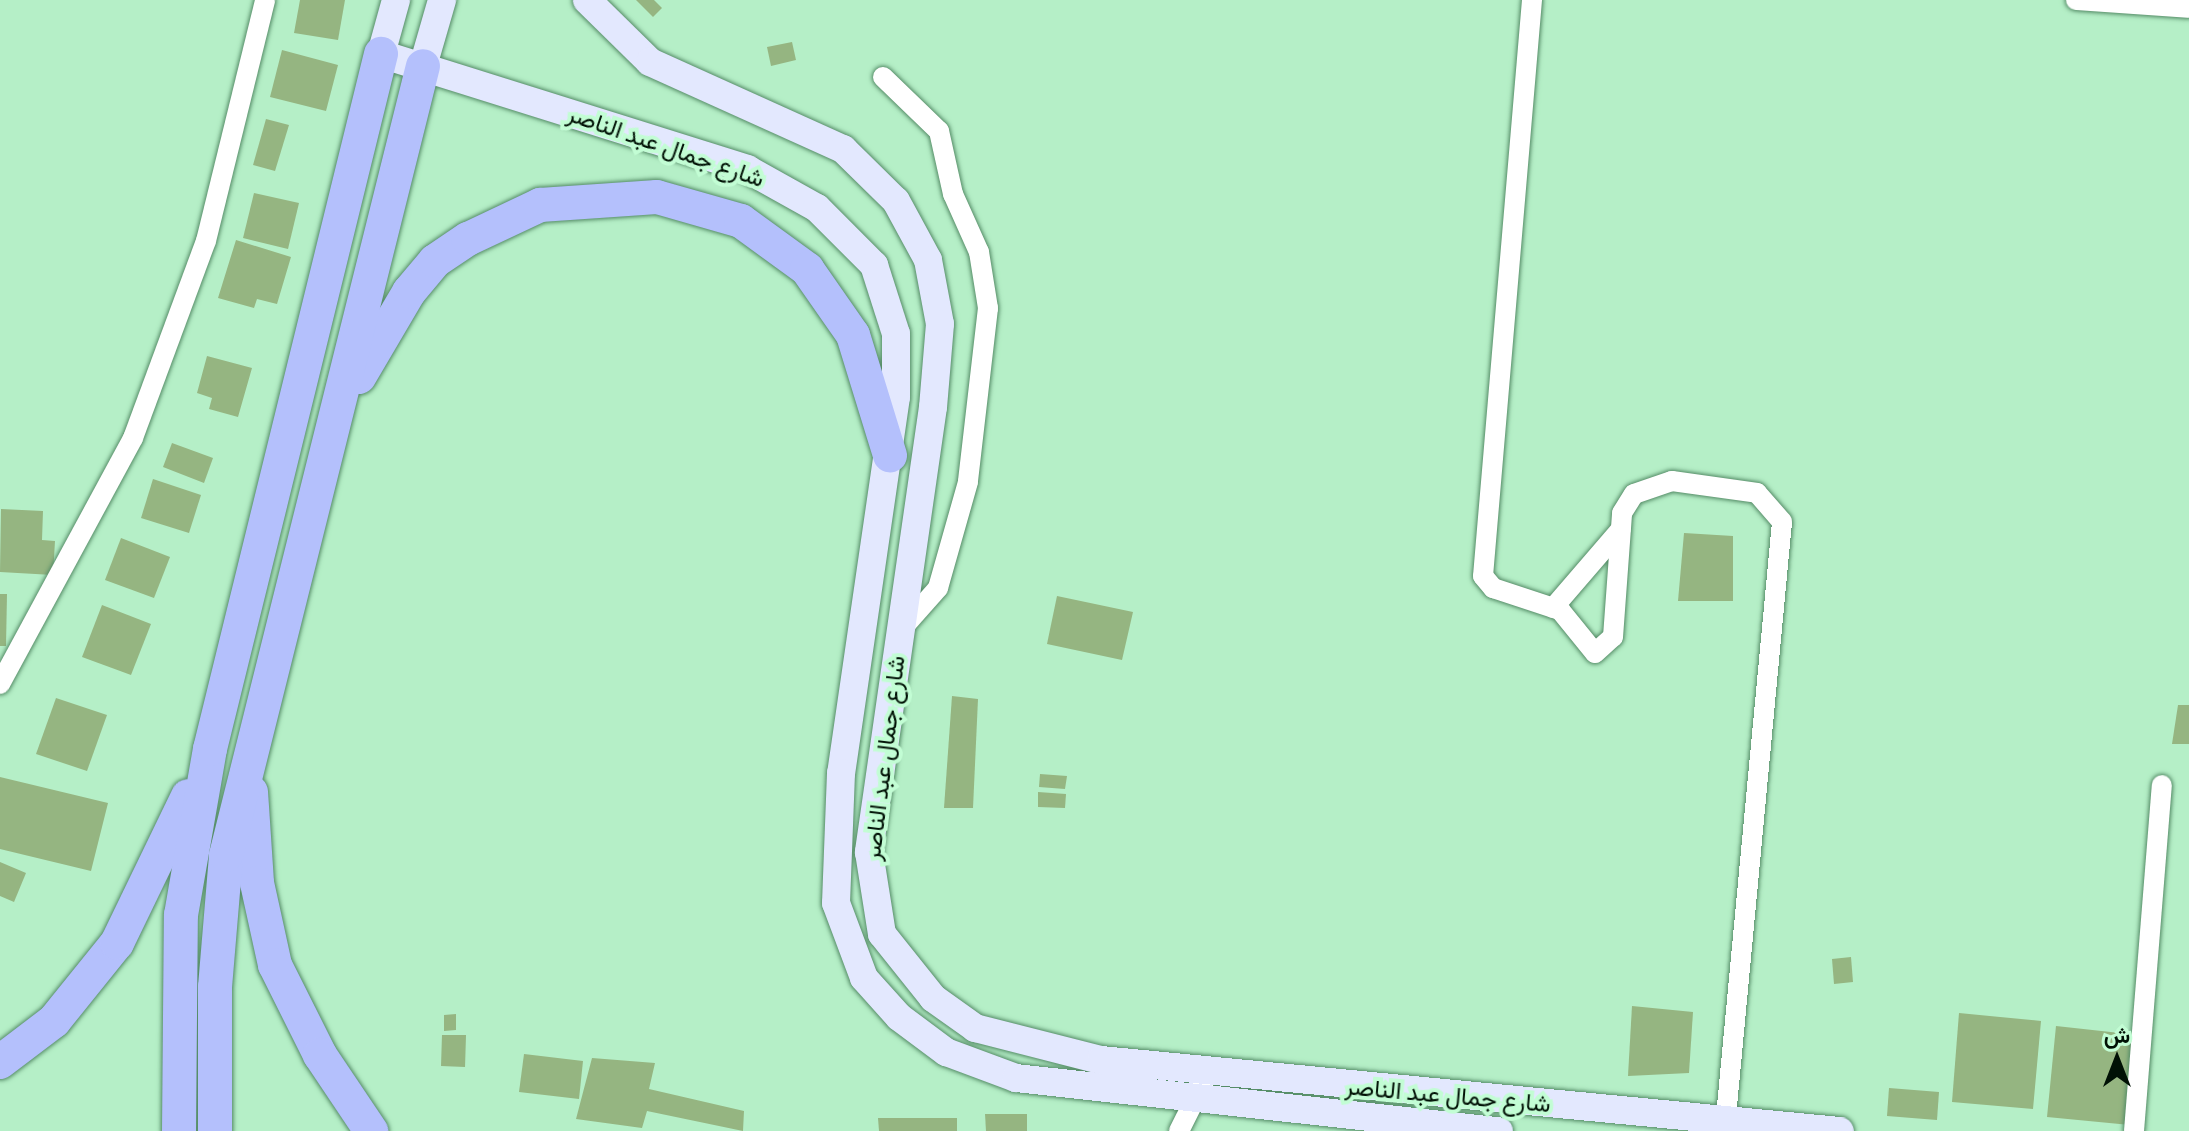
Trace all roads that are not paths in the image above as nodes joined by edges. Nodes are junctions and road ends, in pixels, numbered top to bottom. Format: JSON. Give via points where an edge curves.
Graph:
{"nodes":[{"id":1,"x":265,"y":0,"type":"edge"},
{"id":2,"x":396,"y":0,"type":"edge"},
{"id":3,"x":442,"y":0,"type":"edge"},
{"id":4,"x":587,"y":0,"type":"edge"},
{"id":5,"x":1532,"y":0,"type":"edge"},
{"id":6,"x":2076,"y":0,"type":"edge"},
{"id":7,"x":2189,"y":8,"type":"edge"},
{"id":8,"x":381,"y":54,"type":"junction"},
{"id":9,"x":423,"y":66,"type":"junction"},
{"id":10,"x":883,"y":77,"type":"dead end"},
{"id":11,"x":337,"y":420,"type":"junction"},
{"id":12,"x":890,"y":455,"type":"junction"},
{"id":13,"x":1621,"y":529,"type":"junction"},
{"id":14,"x":1553,"y":608,"type":"junction"},
{"id":15,"x":900,"y":631,"type":"junction"},
{"id":16,"x":0,"y":684,"type":"edge"},
{"id":17,"x":210,"y":749,"type":"junction"},
{"id":18,"x":249,"y":755,"type":"junction"},
{"id":19,"x":2162,"y":785,"type":"dead end"},
{"id":20,"x":0,"y":1062,"type":"edge"},
{"id":21,"x":1208,"y":1073,"type":"junction"},
{"id":22,"x":1197,"y":1101,"type":"junction"},
{"id":23,"x":1726,"y":1117,"type":"junction"},
{"id":24,"x":179,"y":1131,"type":"edge"},
{"id":25,"x":215,"y":1131,"type":"edge"},
{"id":26,"x":371,"y":1131,"type":"edge"},
{"id":27,"x":1179,"y":1131,"type":"edge"},
{"id":28,"x":1499,"y":1131,"type":"edge"},
{"id":29,"x":1840,"y":1131,"type":"edge"},
{"id":30,"x":2134,"y":1131,"type":"edge"}],
"edges":[{"from":1,"to":16,"type":"street","via":[[206,241],[138,423]]},
{"from":2,"to":8,"type":"main road"},
{"from":3,"to":9,"type":"main road"},
{"from":4,"to":15,"type":"main road","name":"شارع جمال عبد الناصر","via":[[650,62],[843,149],[896,201],[928,260],[940,324]]},
{"from":5,"to":14,"type":"street","via":[[1482,568],[1493,588]]},
{"from":6,"to":7,"type":"street"},
{"from":8,"to":9,"type":"main road","name":"شارع جمال عبد الناصر"},
{"from":8,"to":17,"type":"highway"},
{"from":9,"to":11,"type":"highway"},
{"from":9,"to":12,"type":"main road","name":"شارع جمال عبد الناصر","via":[[747,169],[817,208],[874,265],[885,291],[898,362]]},
{"from":10,"to":15,"type":"street","via":[[939,131],[953,194],[979,252],[988,308],[968,482],[938,588]]},
{"from":11,"to":12,"type":"highway","via":[[409,292],[435,261],[540,205],[657,197],[741,221],[807,269],[853,335]]},
{"from":11,"to":18,"type":"highway"},
{"from":12,"to":22,"type":"main road","name":"شارع جمال عبد الناصر","via":[[841,773],[836,903],[844,939],[864,978],[899,1017],[984,1070]]},
{"from":13,"to":14,"type":"street"},
{"from":13,"to":14,"type":"street","via":[[1609,644],[1589,649]]},
{"from":13,"to":23,"type":"street","via":[[1634,494],[1672,481],[1757,493],[1782,522]]},
{"from":15,"to":21,"type":"main road","name":"شارع جمال عبد الناصر","via":[[869,852],[882,934],[902,965],[975,1028],[1028,1047]]},
{"from":17,"to":20,"type":"highway","via":[[117,943],[54,1021]]},
{"from":17,"to":24,"type":"highway","via":[[181,915]]},
{"from":18,"to":25,"type":"highway","via":[[218,918]]},
{"from":18,"to":26,"type":"highway","via":[[257,883],[275,965],[320,1055]]},
{"from":19,"to":30,"type":"street"},
{"from":21,"to":22,"type":"street"},
{"from":21,"to":23,"type":"main road","name":"شارع جمال عبد الناصر"},
{"from":22,"to":27,"type":"street"},
{"from":22,"to":28,"type":"main road","name":"شارع جمال عبد الناصر"},
{"from":23,"to":29,"type":"main road","name":"شارع جمال عبد الناصر"}]}
